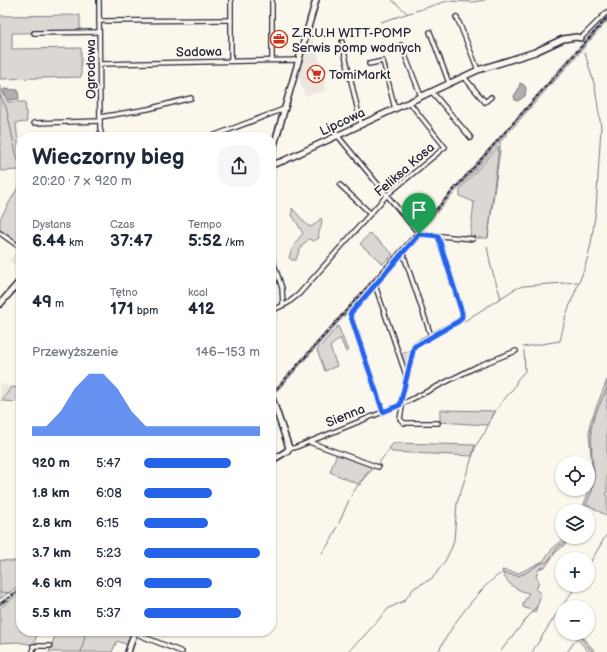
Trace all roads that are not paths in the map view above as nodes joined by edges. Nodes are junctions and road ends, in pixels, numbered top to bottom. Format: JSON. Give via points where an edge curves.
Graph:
{"nodes":[{"id":1,"x":99,"y":0,"type":"edge"},
{"id":2,"x":231,"y":0,"type":"edge"},
{"id":3,"x":272,"y":0,"type":"edge"},
{"id":4,"x":316,"y":0,"type":"edge"},
{"id":5,"x":607,"y":12,"type":"edge"},
{"id":6,"x":456,"y":17,"type":"dead end"},
{"id":7,"x":231,"y":20,"type":"junction"},
{"id":8,"x":99,"y":21,"type":"junction"},
{"id":9,"x":100,"y":32,"type":"junction"},
{"id":10,"x":430,"y":32,"type":"dead end"},
{"id":11,"x":34,"y":33,"type":"dead end"},
{"id":12,"x":581,"y":38,"type":"joint"},
{"id":13,"x":342,"y":42,"type":"dead end"},
{"id":14,"x":401,"y":45,"type":"dead end"},
{"id":15,"x":231,"y":60,"type":"junction"},
{"id":16,"x":272,"y":60,"type":"junction"},
{"id":17,"x":299,"y":60,"type":"junction"},
{"id":18,"x":100,"y":64,"type":"junction"},
{"id":19,"x":369,"y":64,"type":"dead end"},
{"id":20,"x":478,"y":70,"type":"junction"},
{"id":21,"x":464,"y":77,"type":"junction"},
{"id":22,"x":450,"y":83,"type":"junction"},
{"id":23,"x":432,"y":92,"type":"junction"},
{"id":24,"x":421,"y":96,"type":"junction"},
{"id":25,"x":491,"y":97,"type":"dead end"},
{"id":26,"x":191,"y":98,"type":"dead end"},
{"id":27,"x":409,"y":102,"type":"junction"},
{"id":28,"x":284,"y":109,"type":"junction"},
{"id":29,"x":395,"y":109,"type":"junction"},
{"id":30,"x":100,"y":119,"type":"junction"},
{"id":31,"x":34,"y":123,"type":"dead end"},
{"id":32,"x":361,"y":124,"type":"junction"},
{"id":33,"x":101,"y":132,"type":"edge"},
{"id":34,"x":223,"y":132,"type":"edge"},
{"id":35,"x":337,"y":135,"type":"junction"},
{"id":36,"x":276,"y":138,"type":"edge"},
{"id":37,"x":471,"y":138,"type":"dead end"},
{"id":38,"x":276,"y":164,"type":"edge"},
{"id":39,"x":340,"y":186,"type":"dead end"},
{"id":40,"x":387,"y":194,"type":"junction"},
{"id":41,"x":370,"y":213,"type":"junction"},
{"id":42,"x":0,"y":233,"type":"edge"},
{"id":43,"x":419,"y":234,"type":"junction"},
{"id":44,"x":438,"y":236,"type":"junction"},
{"id":45,"x":472,"y":239,"type":"dead end"},
{"id":46,"x":16,"y":244,"type":"edge"},
{"id":47,"x":403,"y":253,"type":"junction"},
{"id":48,"x":276,"y":269,"type":"edge"},
{"id":49,"x":375,"y":285,"type":"junction"},
{"id":50,"x":16,"y":286,"type":"edge"},
{"id":51,"x":0,"y":304,"type":"edge"},
{"id":52,"x":283,"y":305,"type":"junction"},
{"id":53,"x":276,"y":308,"type":"edge"},
{"id":54,"x":431,"y":336,"type":"junction"},
{"id":55,"x":516,"y":351,"type":"dead end"},
{"id":56,"x":406,"y":376,"type":"junction"},
{"id":57,"x":400,"y":405,"type":"junction"},
{"id":58,"x":276,"y":410,"type":"edge"},
{"id":59,"x":383,"y":412,"type":"junction"},
{"id":60,"x":438,"y":423,"type":"dead end"},
{"id":61,"x":309,"y":442,"type":"junction"},
{"id":62,"x":289,"y":448,"type":"junction"},
{"id":63,"x":276,"y":458,"type":"edge"},
{"id":64,"x":378,"y":467,"type":"dead end"},
{"id":65,"x":134,"y":636,"type":"edge"},
{"id":66,"x":144,"y":636,"type":"edge"},
{"id":67,"x":50,"y":646,"type":"dead end"},
{"id":68,"x":33,"y":652,"type":"edge"},
{"id":69,"x":128,"y":652,"type":"edge"},
{"id":70,"x":182,"y":652,"type":"edge"}],
"edges":[{"from":1,"to":8,"type":"street","name":"Ogrodowa"},
{"from":2,"to":7,"type":"street"},
{"from":3,"to":16,"type":"street"},
{"from":4,"to":17,"type":"street"},
{"from":5,"to":12,"type":"street"},
{"from":6,"to":20,"type":"street"},
{"from":7,"to":8,"type":"street"},
{"from":7,"to":15,"type":"street"},
{"from":8,"to":9,"type":"street","name":"Ogrodowa"},
{"from":9,"to":11,"type":"street"},
{"from":9,"to":18,"type":"street","name":"Ogrodowa"},
{"from":10,"to":22,"type":"street"},
{"from":12,"to":20,"type":"street","name":"Lipcowa","via":[[563,39],[535,52]]},
{"from":13,"to":32,"type":"street"},
{"from":14,"to":24,"type":"street"},
{"from":15,"to":16,"type":"street","name":"Sadowa"},
{"from":15,"to":18,"type":"street","name":"Sadowa"},
{"from":16,"to":17,"type":"street","name":"Sadowa"},
{"from":17,"to":28,"type":"street"},
{"from":18,"to":30,"type":"street","name":"Ogrodowa"},
{"from":19,"to":29,"type":"street","via":[[382,62]]},
{"from":20,"to":21,"type":"street","name":"Lipcowa"},
{"from":21,"to":22,"type":"street","name":"Lipcowa"},
{"from":21,"to":25,"type":"street","via":[[484,102]]},
{"from":22,"to":23,"type":"street","name":"Lipcowa"},
{"from":23,"to":24,"type":"street","name":"Lipcowa"},
{"from":23,"to":37,"type":"street"},
{"from":24,"to":27,"type":"street","name":"Lipcowa"},
{"from":26,"to":30,"type":"street"},
{"from":27,"to":29,"type":"street","name":"Lipcowa"},
{"from":27,"to":40,"type":"street","name":"Feliksa Kosa","via":[[445,146]]},
{"from":28,"to":34,"type":"street"},
{"from":28,"to":36,"type":"street"},
{"from":29,"to":32,"type":"street","name":"Lipcowa"},
{"from":30,"to":31,"type":"street"},
{"from":30,"to":33,"type":"street","name":"Ogrodowa"},
{"from":32,"to":35,"type":"street","name":"Lipcowa"},
{"from":35,"to":38,"type":"street","name":"Lipcowa"},
{"from":35,"to":40,"type":"street"},
{"from":39,"to":41,"type":"street","name":"Feliksa Kosa"},
{"from":40,"to":41,"type":"street","name":"Feliksa Kosa"},
{"from":40,"to":43,"type":"street"},
{"from":41,"to":52,"type":"street","name":"Feliksa Kosa","via":[[298,294]]},
{"from":42,"to":46,"type":"street"},
{"from":43,"to":44,"type":"street"},
{"from":43,"to":47,"type":"street"},
{"from":44,"to":45,"type":"street"},
{"from":44,"to":54,"type":"street","via":[[462,316],[459,321]]},
{"from":47,"to":49,"type":"street"},
{"from":47,"to":54,"type":"street"},
{"from":48,"to":52,"type":"street","via":[[283,292]]},
{"from":49,"to":56,"type":"street"},
{"from":49,"to":59,"type":"street","via":[[350,314]]},
{"from":50,"to":51,"type":"street"},
{"from":52,"to":53,"type":"street","name":"Feliksa Kosa"},
{"from":54,"to":56,"type":"street","via":[[414,347]]},
{"from":55,"to":57,"type":"street","name":"Sienna","via":[[478,366]]},
{"from":56,"to":57,"type":"street"},
{"from":57,"to":59,"type":"street","name":"Sienna"},
{"from":57,"to":60,"type":"street","via":[[400,419],[404,423]]},
{"from":58,"to":62,"type":"street"},
{"from":59,"to":61,"type":"street","name":"Sienna"},
{"from":61,"to":62,"type":"street","name":"Sienna"},
{"from":61,"to":64,"type":"street"},
{"from":62,"to":63,"type":"street","name":"Sienna"},
{"from":65,"to":69,"type":"street"},
{"from":66,"to":70,"type":"street"},
{"from":67,"to":68,"type":"street","via":[[33,646]]}]}
